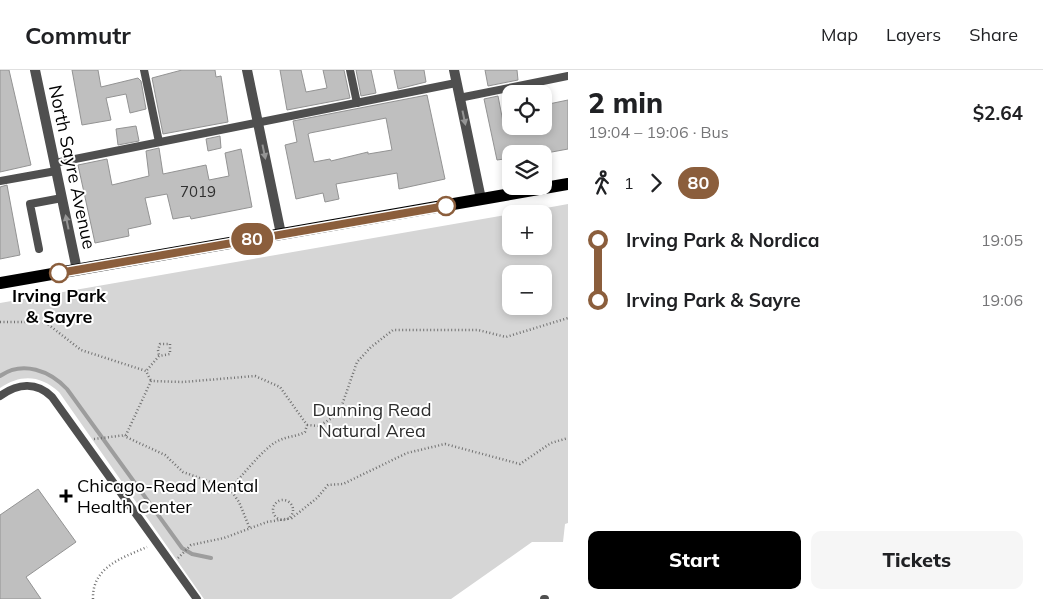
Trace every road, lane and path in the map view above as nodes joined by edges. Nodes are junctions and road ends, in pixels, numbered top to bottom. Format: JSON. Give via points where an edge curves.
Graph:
{"nodes":[{"id":1,"x":35,"y":70,"type":"edge"},
{"id":2,"x":144,"y":70,"type":"edge"},
{"id":3,"x":247,"y":70,"type":"edge"},
{"id":4,"x":350,"y":70,"type":"edge"},
{"id":5,"x":454,"y":70,"type":"edge"},
{"id":6,"x":559,"y":74,"type":"edge"},
{"id":7,"x":568,"y":76,"type":"edge"},
{"id":8,"x":456,"y":83,"type":"junction"},
{"id":9,"x":460,"y":98,"type":"junction"},
{"id":10,"x":357,"y":103,"type":"junction"},
{"id":11,"x":258,"y":123,"type":"junction"},
{"id":12,"x":158,"y":142,"type":"junction"},
{"id":13,"x":55,"y":167,"type":"junction"},
{"id":14,"x":0,"y":181,"type":"edge"},
{"id":15,"x":568,"y":184,"type":"edge"},
{"id":16,"x":62,"y":198,"type":"junction"},
{"id":17,"x":480,"y":200,"type":"junction"},
{"id":18,"x":281,"y":234,"type":"junction"},
{"id":19,"x":39,"y":249,"type":"dead end"},
{"id":20,"x":77,"y":270,"type":"junction"},
{"id":21,"x":0,"y":283,"type":"edge"},
{"id":22,"x":568,"y":318,"type":"edge"},
{"id":23,"x":0,"y":322,"type":"edge"},
{"id":24,"x":159,"y":356,"type":"junction"},
{"id":25,"x":146,"y":370,"type":"junction"},
{"id":26,"x":151,"y":381,"type":"junction"},
{"id":27,"x":0,"y":396,"type":"edge"},
{"id":28,"x":307,"y":425,"type":"junction"},
{"id":29,"x":124,"y":436,"type":"junction"},
{"id":30,"x":98,"y":437,"type":"dead end"},
{"id":31,"x":568,"y":438,"type":"edge"},
{"id":32,"x":230,"y":489,"type":"junction"},
{"id":33,"x":285,"y":520,"type":"junction"},
{"id":34,"x":250,"y":528,"type":"junction"},
{"id":35,"x":157,"y":542,"type":"junction"},
{"id":36,"x":183,"y":554,"type":"dead end"},
{"id":37,"x":93,"y":599,"type":"edge"},
{"id":38,"x":197,"y":599,"type":"edge"}],
"edges":[{"from":1,"to":13,"type":"street","name":"North Sayre Avenue"},
{"from":2,"to":12,"type":"lane"},
{"from":3,"to":11,"type":"street"},
{"from":4,"to":10,"type":"lane"},
{"from":5,"to":8,"type":"street"},
{"from":6,"to":7,"type":"lane"},
{"from":6,"to":9,"type":"lane"},
{"from":8,"to":9,"type":"street"},
{"from":8,"to":10,"type":"lane"},
{"from":9,"to":17,"type":"street","one_way":true},
{"from":10,"to":11,"type":"lane"},
{"from":11,"to":12,"type":"lane"},
{"from":11,"to":18,"type":"street","one_way":true},
{"from":12,"to":13,"type":"lane"},
{"from":13,"to":14,"type":"lane"},
{"from":13,"to":16,"type":"street","name":"North Sayre Avenue"},
{"from":15,"to":17,"type":"main road"},
{"from":16,"to":19,"type":"lane","via":[[30,204]]},
{"from":20,"to":16,"type":"street","name":"North Sayre Avenue","one_way":true},
{"from":17,"to":18,"type":"main road"},
{"from":18,"to":20,"type":"main road"},
{"from":20,"to":21,"type":"main road"},
{"from":22,"to":28,"type":"path","via":[[506,337],[478,330],[393,330],[357,362],[335,416],[319,426]]},
{"from":23,"to":25,"type":"path","via":[[45,322],[81,350]]},
{"from":24,"to":24,"type":"path","via":[[170,354],[170,344],[160,344]]},
{"from":24,"to":25,"type":"path"},
{"from":25,"to":26,"type":"path"},
{"from":26,"to":28,"type":"path","via":[[183,382],[255,376],[280,387]]},
{"from":26,"to":29,"type":"path"},
{"from":27,"to":35,"type":"lane","via":[[25,386],[45,390]]},
{"from":28,"to":32,"type":"path","via":[[305,432],[275,442]]},
{"from":29,"to":30,"type":"path"},
{"from":29,"to":32,"type":"path","via":[[165,455],[183,472]]},
{"from":31,"to":33,"type":"path","via":[[552,443],[520,464],[445,444],[423,447],[343,484],[328,485],[318,498]]},
{"from":32,"to":34,"type":"path"},
{"from":33,"to":33,"type":"path","via":[[291,517],[293,508],[286,499],[276,501],[272,511],[276,518]]},
{"from":33,"to":34,"type":"path"},
{"from":34,"to":36,"type":"path","via":[[191,545]]},
{"from":35,"to":37,"type":"path","via":[[101,572],[96,578]]},
{"from":35,"to":38,"type":"lane"}]}
